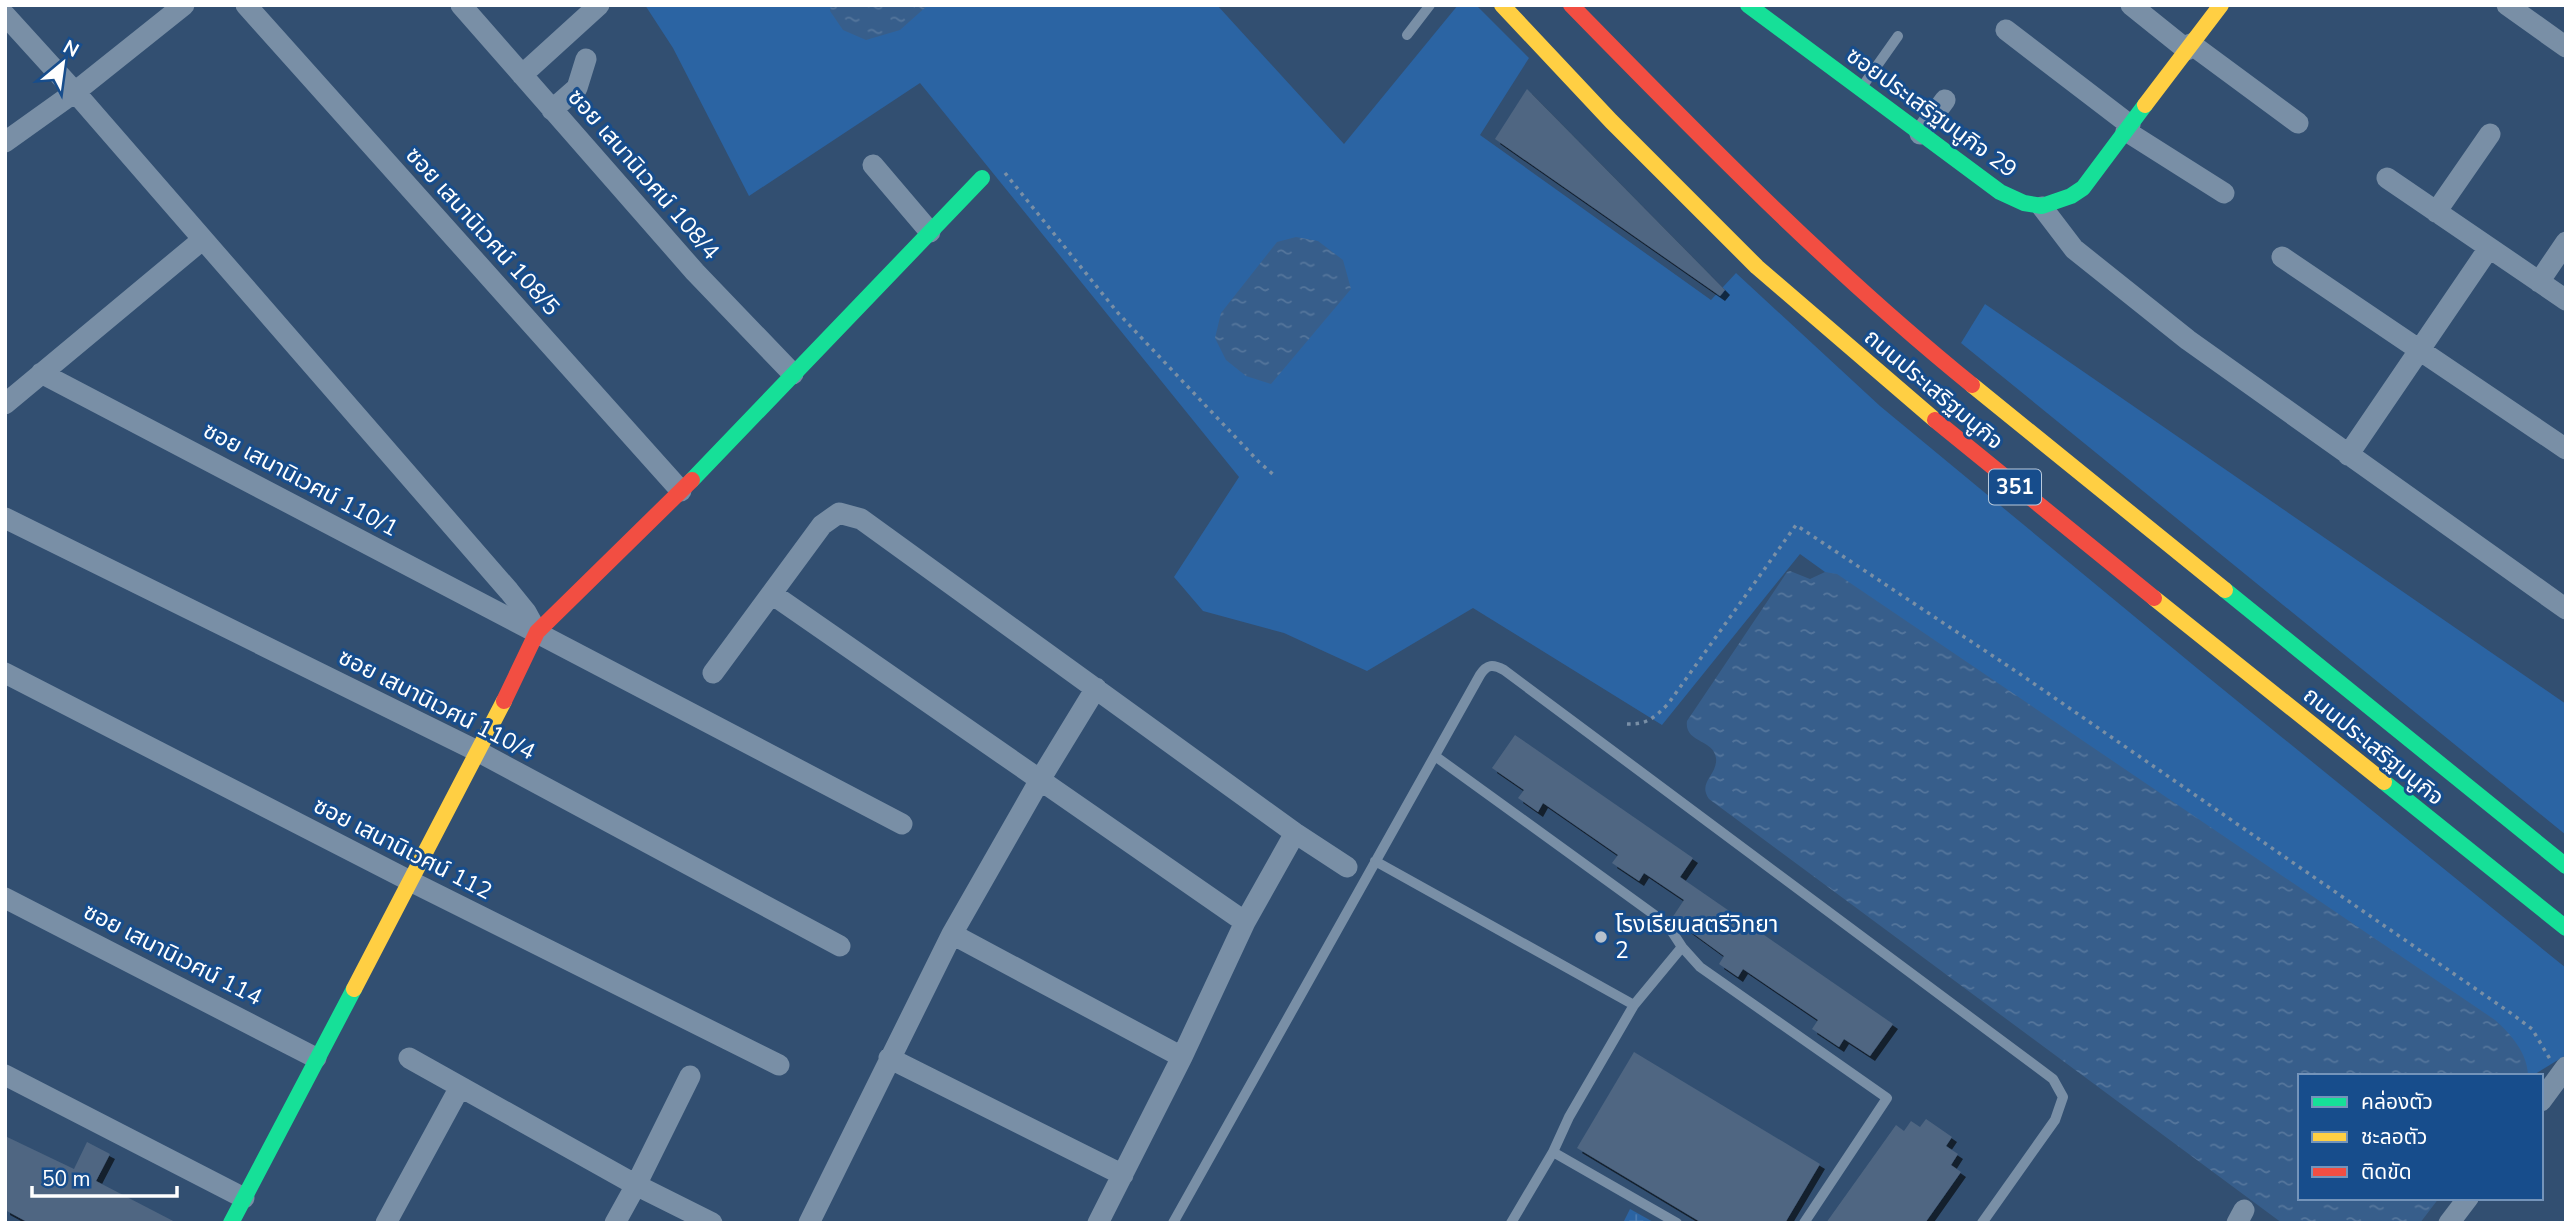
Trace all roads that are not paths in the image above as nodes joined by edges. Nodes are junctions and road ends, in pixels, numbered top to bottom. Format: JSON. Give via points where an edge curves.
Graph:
{"nodes":[{"id":1,"x":184,"y":5,"type":"edge"},
{"id":2,"x":246,"y":5,"type":"edge"},
{"id":3,"x":461,"y":5,"type":"edge"},
{"id":4,"x":599,"y":5,"type":"edge"},
{"id":5,"x":1430,"y":5,"type":"edge"},
{"id":6,"x":1502,"y":5,"type":"edge"},
{"id":7,"x":1571,"y":5,"type":"edge"},
{"id":8,"x":1748,"y":5,"type":"edge"},
{"id":9,"x":2131,"y":5,"type":"edge"},
{"id":10,"x":2221,"y":5,"type":"edge"},
{"id":11,"x":2507,"y":5,"type":"edge"},
{"id":12,"x":5,"y":15,"type":"edge"},
{"id":13,"x":2006,"y":30,"type":"dead end"},
{"id":14,"x":1407,"y":35,"type":"dead end"},
{"id":15,"x":1898,"y":36,"type":"dead end"},
{"id":16,"x":2189,"y":47,"type":"junction"},
{"id":17,"x":2566,"y":47,"type":"edge"},
{"id":18,"x":586,"y":59,"type":"dead end"},
{"id":19,"x":522,"y":75,"type":"junction"},
{"id":20,"x":1860,"y":89,"type":"junction"},
{"id":21,"x":75,"y":92,"type":"junction"},
{"id":22,"x":1945,"y":100,"type":"dead end"},
{"id":23,"x":552,"y":110,"type":"junction"},
{"id":24,"x":2298,"y":123,"type":"dead end"},
{"id":25,"x":2128,"y":128,"type":"junction"},
{"id":26,"x":1920,"y":134,"type":"junction"},
{"id":27,"x":2490,"y":134,"type":"dead end"},
{"id":28,"x":5,"y":142,"type":"edge"},
{"id":29,"x":873,"y":165,"type":"dead end"},
{"id":30,"x":982,"y":178,"type":"dead end"},
{"id":31,"x":2386,"y":178,"type":"dead end"},
{"id":32,"x":2224,"y":193,"type":"dead end"},
{"id":33,"x":2042,"y":207,"type":"junction"},
{"id":34,"x":2436,"y":212,"type":"junction"},
{"id":35,"x":930,"y":232,"type":"junction"},
{"id":36,"x":202,"y":240,"type":"junction"},
{"id":37,"x":2566,"y":242,"type":"edge"},
{"id":38,"x":2488,"y":248,"type":"junction"},
{"id":39,"x":2282,"y":257,"type":"dead end"},
{"id":40,"x":2539,"y":282,"type":"junction"},
{"id":41,"x":2566,"y":300,"type":"edge"},
{"id":42,"x":2418,"y":350,"type":"junction"},
{"id":43,"x":41,"y":373,"type":"junction"},
{"id":44,"x":793,"y":374,"type":"junction"},
{"id":45,"x":5,"y":404,"type":"edge"},
{"id":46,"x":2566,"y":449,"type":"edge"},
{"id":47,"x":2348,"y":455,"type":"junction"},
{"id":48,"x":681,"y":491,"type":"junction"},
{"id":49,"x":5,"y":518,"type":"edge"},
{"id":50,"x":772,"y":594,"type":"junction"},
{"id":51,"x":2566,"y":609,"type":"edge"},
{"id":52,"x":537,"y":632,"type":"junction"},
{"id":53,"x":5,"y":673,"type":"edge"},
{"id":54,"x":713,"y":673,"type":"dead end"},
{"id":55,"x":1096,"y":688,"type":"junction"},
{"id":56,"x":479,"y":752,"type":"junction"},
{"id":57,"x":1435,"y":756,"type":"junction"},
{"id":58,"x":1041,"y":778,"type":"junction"},
{"id":59,"x":902,"y":824,"type":"dead end"},
{"id":60,"x":1295,"y":833,"type":"junction"},
{"id":61,"x":1375,"y":862,"type":"junction"},
{"id":62,"x":2566,"y":866,"type":"edge"},
{"id":63,"x":1347,"y":867,"type":"dead end"},
{"id":64,"x":410,"y":881,"type":"junction"},
{"id":65,"x":5,"y":898,"type":"edge"},
{"id":66,"x":1245,"y":922,"type":"junction"},
{"id":67,"x":2566,"y":928,"type":"edge"},
{"id":68,"x":952,"y":934,"type":"junction"},
{"id":69,"x":840,"y":946,"type":"dead end"},
{"id":70,"x":1682,"y":947,"type":"junction"},
{"id":71,"x":1634,"y":1005,"type":"junction"},
{"id":72,"x":1182,"y":1057,"type":"junction"},
{"id":73,"x":316,"y":1058,"type":"junction"},
{"id":74,"x":409,"y":1058,"type":"dead end"},
{"id":75,"x":889,"y":1058,"type":"junction"},
{"id":76,"x":779,"y":1065,"type":"dead end"},
{"id":77,"x":2563,"y":1071,"type":"edge"},
{"id":78,"x":5,"y":1075,"type":"edge"},
{"id":79,"x":690,"y":1076,"type":"dead end"},
{"id":80,"x":460,"y":1087,"type":"junction"},
{"id":81,"x":2543,"y":1098,"type":"edge"},
{"id":82,"x":1553,"y":1152,"type":"junction"},
{"id":83,"x":1123,"y":1175,"type":"junction"},
{"id":84,"x":636,"y":1185,"type":"junction"},
{"id":85,"x":244,"y":1198,"type":"junction"},
{"id":86,"x":2466,"y":1200,"type":"edge"},
{"id":87,"x":231,"y":1223,"type":"edge"},
{"id":88,"x":386,"y":1223,"type":"edge"},
{"id":89,"x":615,"y":1223,"type":"edge"},
{"id":90,"x":712,"y":1223,"type":"edge"},
{"id":91,"x":809,"y":1223,"type":"edge"},
{"id":92,"x":1098,"y":1223,"type":"edge"},
{"id":93,"x":1173,"y":1223,"type":"edge"},
{"id":94,"x":1511,"y":1223,"type":"edge"},
{"id":95,"x":1678,"y":1223,"type":"edge"},
{"id":96,"x":1804,"y":1223,"type":"edge"},
{"id":97,"x":1982,"y":1223,"type":"edge"},
{"id":98,"x":2449,"y":1223,"type":"edge"}],
"edges":[{"from":1,"to":21,"type":"street"},
{"from":2,"to":48,"type":"street","name":"ซอย เสนานิเวศน์ 108/5"},
{"from":3,"to":19,"type":"street","name":"ซอย เสนานิเวศน์ 108/4"},
{"from":4,"to":19,"type":"street"},
{"from":5,"to":14,"type":"lane"},
{"from":6,"to":67,"type":"main road","name":"ถนนประเสริฐมนูกิจ","number":"351","via":[[1757,267],[1854,352]]},
{"from":7,"to":62,"type":"main road","name":"ถนนประเสริฐมนูกิจ","number":"351","via":[[1729,167],[1924,345]]},
{"from":8,"to":20,"type":"main road","name":"ซอยประเสริฐมนูกิจ 29"},
{"from":9,"to":16,"type":"street"},
{"from":10,"to":16,"type":"main road"},
{"from":11,"to":17,"type":"street"},
{"from":12,"to":21,"type":"street"},
{"from":13,"to":25,"type":"street"},
{"from":15,"to":20,"type":"lane"},
{"from":16,"to":24,"type":"street"},
{"from":16,"to":25,"type":"main road"},
{"from":18,"to":23,"type":"street","via":[[576,88]]},
{"from":19,"to":23,"type":"street","name":"ซอย เสนานิเวศน์ 108/4"},
{"from":20,"to":26,"type":"main road","name":"ซอยประเสริฐมนูกิจ 29"},
{"from":21,"to":28,"type":"street"},
{"from":21,"to":36,"type":"street"},
{"from":22,"to":26,"type":"street"},
{"from":23,"to":44,"type":"street","name":"ซอย เสนานิเวศน์ 108/4","via":[[695,272]]},
{"from":25,"to":32,"type":"street"},
{"from":25,"to":33,"type":"main road","via":[[2083,188],[2062,202]]},
{"from":26,"to":33,"type":"main road","name":"ซอยประเสริฐมนูกิจ 29","via":[[2000,192]]},
{"from":27,"to":34,"type":"street"},
{"from":29,"to":35,"type":"street"},
{"from":30,"to":35,"type":"main road"},
{"from":31,"to":34,"type":"street"},
{"from":33,"to":47,"type":"street","via":[[2074,249],[2188,341]]},
{"from":34,"to":38,"type":"street"},
{"from":35,"to":44,"type":"main road"},
{"from":36,"to":43,"type":"street"},
{"from":36,"to":52,"type":"street","via":[[509,591]]},
{"from":37,"to":40,"type":"street"},
{"from":38,"to":40,"type":"street"},
{"from":38,"to":42,"type":"street"},
{"from":39,"to":42,"type":"street"},
{"from":40,"to":41,"type":"street"},
{"from":42,"to":46,"type":"street"},
{"from":42,"to":47,"type":"street"},
{"from":43,"to":45,"type":"street"},
{"from":43,"to":52,"type":"street","name":"ซอย เสนานิเวศน์ 110/1"},
{"from":44,"to":48,"type":"main road"},
{"from":47,"to":51,"type":"street"},
{"from":48,"to":52,"type":"main road"},
{"from":49,"to":56,"type":"street","name":"ซอย เสนานิเวศน์ 110/4"},
{"from":50,"to":54,"type":"street"},
{"from":50,"to":55,"type":"street","via":[[822,525],[839,513],[861,519]]},
{"from":50,"to":58,"type":"street"},
{"from":52,"to":56,"type":"main road"},
{"from":52,"to":59,"type":"street","name":"ซอย เสนานิเวศน์ 110/1"},
{"from":53,"to":64,"type":"street","name":"ซอย เสนานิเวศน์ 112"},
{"from":55,"to":58,"type":"street"},
{"from":55,"to":60,"type":"street"},
{"from":56,"to":64,"type":"main road"},
{"from":56,"to":69,"type":"street","name":"ซอย เสนานิเวศน์ 110/4"},
{"from":57,"to":61,"type":"lane"},
{"from":57,"to":70,"type":"lane","via":[[1667,924]]},
{"from":57,"to":97,"type":"lane","via":[[1483,670],[1497,666],[2053,1079],[2063,1097],[2055,1120]]},
{"from":58,"to":66,"type":"street"},
{"from":58,"to":68,"type":"street"},
{"from":60,"to":63,"type":"street"},
{"from":60,"to":66,"type":"street"},
{"from":61,"to":71,"type":"lane"},
{"from":61,"to":93,"type":"lane"},
{"from":64,"to":73,"type":"main road"},
{"from":64,"to":76,"type":"street","name":"ซอย เสนานิเวศน์ 112"},
{"from":65,"to":73,"type":"street","name":"ซอย เสนานิเวศน์ 114"},
{"from":66,"to":72,"type":"street"},
{"from":68,"to":72,"type":"street"},
{"from":68,"to":75,"type":"street"},
{"from":70,"to":71,"type":"lane"},
{"from":70,"to":96,"type":"lane","via":[[1700,967],[1887,1098]]},
{"from":71,"to":82,"type":"lane"},
{"from":72,"to":83,"type":"street"},
{"from":73,"to":85,"type":"main road"},
{"from":74,"to":80,"type":"street"},
{"from":75,"to":83,"type":"street"},
{"from":75,"to":91,"type":"street"},
{"from":77,"to":81,"type":"street"},
{"from":78,"to":85,"type":"street"},
{"from":79,"to":84,"type":"street"},
{"from":80,"to":84,"type":"street"},
{"from":80,"to":88,"type":"street"},
{"from":82,"to":94,"type":"lane"},
{"from":82,"to":95,"type":"lane"},
{"from":83,"to":92,"type":"street"},
{"from":84,"to":89,"type":"street"},
{"from":84,"to":90,"type":"street"},
{"from":85,"to":87,"type":"main road"},
{"from":86,"to":98,"type":"street"}]}
